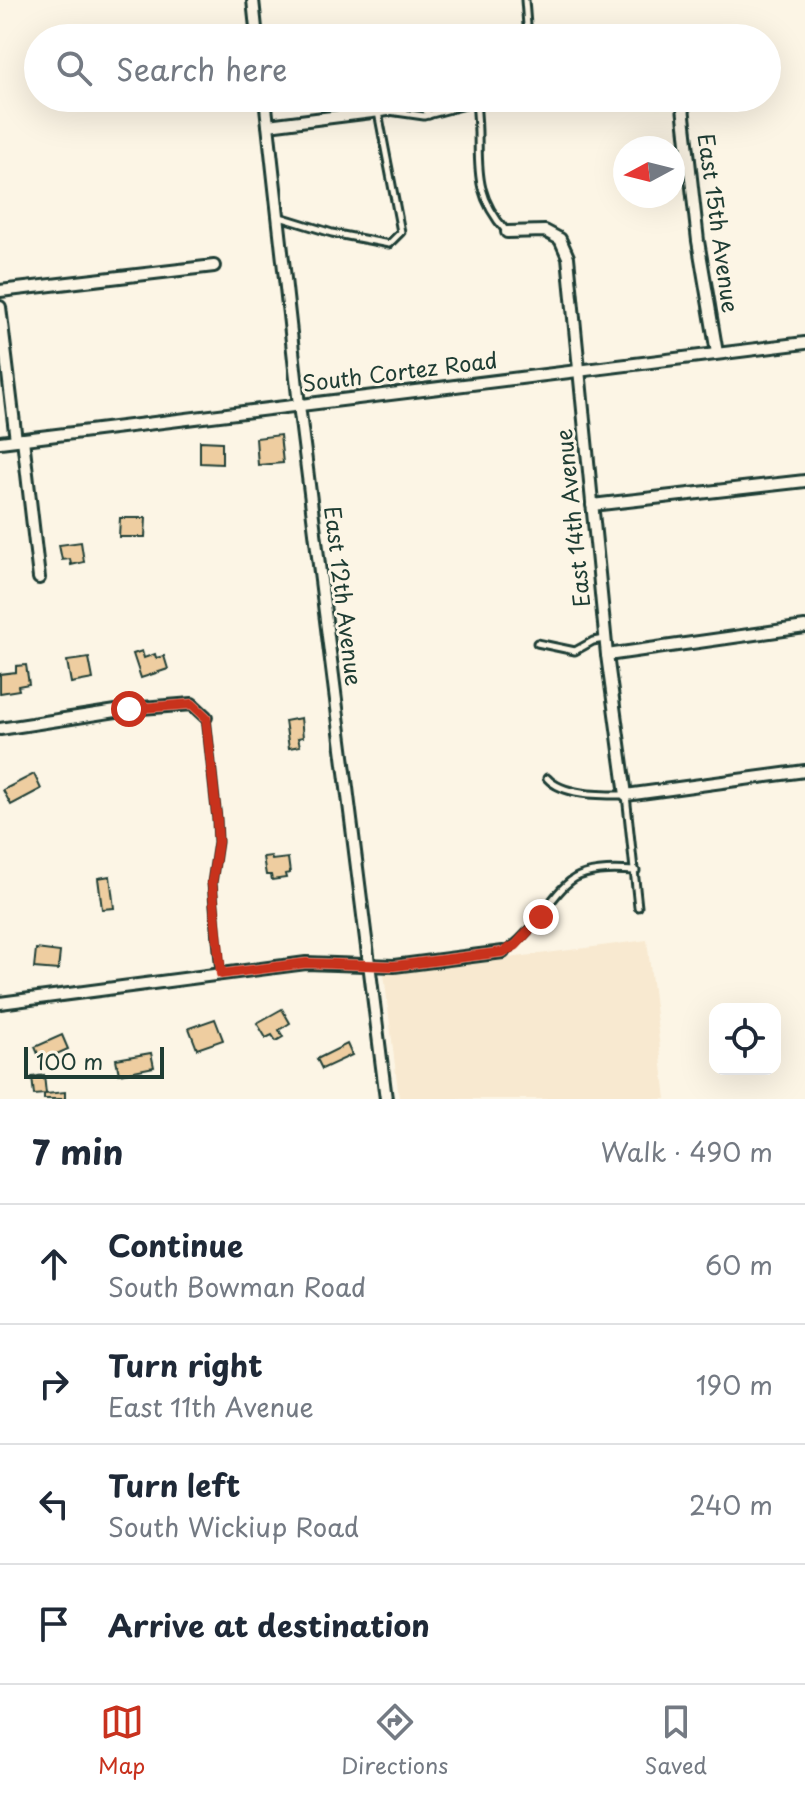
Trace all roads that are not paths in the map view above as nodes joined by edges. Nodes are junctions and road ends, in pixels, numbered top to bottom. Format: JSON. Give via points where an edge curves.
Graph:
{"nodes":[{"id":1,"x":253,"y":0,"type":"edge"},
{"id":2,"x":525,"y":0,"type":"edge"},
{"id":3,"x":256,"y":24,"type":"edge"},
{"id":4,"x":527,"y":24,"type":"edge"},
{"id":5,"x":267,"y":112,"type":"edge"},
{"id":6,"x":379,"y":112,"type":"edge"},
{"id":7,"x":388,"y":112,"type":"edge"},
{"id":8,"x":398,"y":112,"type":"edge"},
{"id":9,"x":428,"y":112,"type":"edge"},
{"id":10,"x":442,"y":112,"type":"edge"},
{"id":11,"x":477,"y":112,"type":"edge"},
{"id":12,"x":684,"y":112,"type":"edge"},
{"id":13,"x":429,"y":115,"type":"junction"},
{"id":14,"x":268,"y":125,"type":"junction"},
{"id":15,"x":279,"y":217,"type":"junction"},
{"id":16,"x":507,"y":232,"type":"joint"},
{"id":17,"x":214,"y":266,"type":"dead end"},
{"id":18,"x":0,"y":291,"type":"edge"},
{"id":19,"x":0,"y":307,"type":"edge"},
{"id":20,"x":805,"y":343,"type":"edge"},
{"id":21,"x":717,"y":353,"type":"junction"},
{"id":22,"x":579,"y":370,"type":"junction"},
{"id":23,"x":299,"y":405,"type":"junction"},
{"id":24,"x":20,"y":440,"type":"junction"},
{"id":25,"x":0,"y":442,"type":"edge"},
{"id":26,"x":805,"y":481,"type":"edge"},
{"id":27,"x":592,"y":505,"type":"junction"},
{"id":28,"x":39,"y":578,"type":"dead end"},
{"id":29,"x":805,"y":627,"type":"edge"},
{"id":30,"x":605,"y":639,"type":"junction"},
{"id":31,"x":537,"y":643,"type":"dead end"},
{"id":32,"x":607,"y":655,"type":"junction"},
{"id":33,"x":206,"y":717,"type":"joint"},
{"id":34,"x":0,"y":729,"type":"edge"},
{"id":35,"x":805,"y":771,"type":"edge"},
{"id":36,"x":547,"y":778,"type":"dead end"},
{"id":37,"x":626,"y":795,"type":"junction"},
{"id":38,"x":636,"y":871,"type":"junction"},
{"id":39,"x":638,"y":907,"type":"dead end"},
{"id":40,"x":503,"y":952,"type":"joint"},
{"id":41,"x":369,"y":966,"type":"junction"},
{"id":42,"x":221,"y":974,"type":"junction"},
{"id":43,"x":0,"y":1003,"type":"edge"},
{"id":44,"x":386,"y":1099,"type":"edge"}],
"edges":[{"from":1,"to":3,"type":"street"},
{"from":2,"to":4,"type":"lane"},
{"from":5,"to":14,"type":"street","name":"East 12th Avenue"},
{"from":6,"to":14,"type":"street"},
{"from":7,"to":15,"type":"lane","via":[[401,232],[389,244]]},
{"from":8,"to":13,"type":"lane"},
{"from":9,"to":13,"type":"lane"},
{"from":10,"to":13,"type":"lane"},
{"from":11,"to":16,"type":"lane","via":[[479,181]]},
{"from":12,"to":21,"type":"street","name":"East 15th Avenue"},
{"from":14,"to":15,"type":"street","name":"East 12th Avenue"},
{"from":15,"to":23,"type":"street","name":"East 12th Avenue"},
{"from":16,"to":22,"type":"street","name":"East 14th Avenue","via":[[545,231],[560,239],[568,257]]},
{"from":17,"to":18,"type":"street"},
{"from":19,"to":24,"type":"street"},
{"from":20,"to":21,"type":"street","name":"South Cortez Road"},
{"from":21,"to":22,"type":"street","name":"South Cortez Road"},
{"from":22,"to":23,"type":"street","name":"South Cortez Road"},
{"from":22,"to":27,"type":"street","name":"East 14th Avenue"},
{"from":23,"to":24,"type":"street","name":"South Cortez Road"},
{"from":23,"to":41,"type":"street","name":"East 12th Avenue"},
{"from":24,"to":25,"type":"street","name":"South Cortez Road"},
{"from":24,"to":28,"type":"street"},
{"from":26,"to":27,"type":"street"},
{"from":27,"to":30,"type":"street","name":"East 14th Avenue"},
{"from":29,"to":32,"type":"street"},
{"from":30,"to":31,"type":"lane","via":[[575,651]]},
{"from":30,"to":32,"type":"street","name":"East 14th Avenue"},
{"from":32,"to":37,"type":"street","name":"East 14th Avenue"},
{"from":33,"to":34,"type":"street","via":[[192,704]]},
{"from":33,"to":42,"type":"lane","via":[[217,819],[212,883]]},
{"from":35,"to":37,"type":"street"},
{"from":36,"to":37,"type":"lane","via":[[567,789]]},
{"from":37,"to":38,"type":"lane"},
{"from":38,"to":39,"type":"lane"},
{"from":38,"to":40,"type":"lane","via":[[575,877],[516,945]]},
{"from":40,"to":41,"type":"street"},
{"from":41,"to":42,"type":"street","via":[[306,963]]},
{"from":41,"to":44,"type":"street","name":"East 12th Avenue"},
{"from":42,"to":43,"type":"street"}]}
